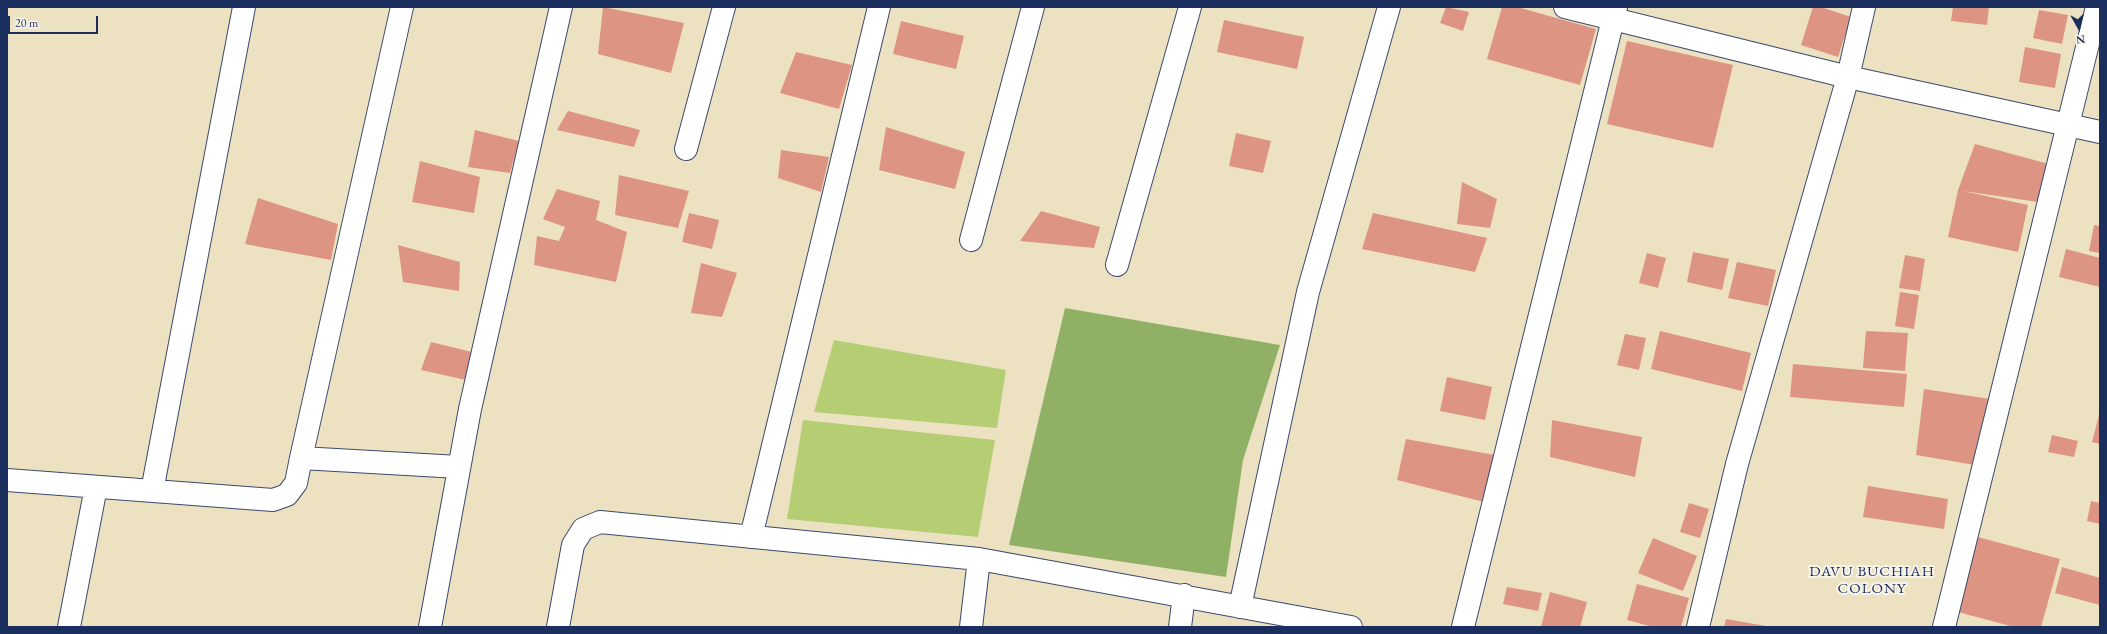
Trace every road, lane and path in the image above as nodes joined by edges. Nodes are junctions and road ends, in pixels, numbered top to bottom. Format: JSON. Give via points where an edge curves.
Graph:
{"nodes":[{"id":1,"x":244,"y":7,"type":"edge"},
{"id":2,"x":402,"y":7,"type":"edge"},
{"id":3,"x":561,"y":7,"type":"edge"},
{"id":4,"x":724,"y":7,"type":"edge"},
{"id":5,"x":879,"y":7,"type":"edge"},
{"id":6,"x":1033,"y":7,"type":"edge"},
{"id":7,"x":1190,"y":7,"type":"edge"},
{"id":8,"x":1389,"y":7,"type":"edge"},
{"id":9,"x":1565,"y":7,"type":"edge"},
{"id":10,"x":1864,"y":7,"type":"edge"},
{"id":11,"x":2097,"y":7,"type":"edge"},
{"id":12,"x":1614,"y":13,"type":"edge"},
{"id":13,"x":1848,"y":77,"type":"junction"},
{"id":14,"x":2068,"y":124,"type":"junction"},
{"id":15,"x":2100,"y":132,"type":"edge"},
{"id":16,"x":686,"y":149,"type":"dead end"},
{"id":17,"x":971,"y":240,"type":"dead end"},
{"id":18,"x":1117,"y":265,"type":"dead end"},
{"id":19,"x":301,"y":458,"type":"junction"},
{"id":20,"x":459,"y":467,"type":"junction"},
{"id":21,"x":7,"y":480,"type":"edge"},
{"id":22,"x":96,"y":487,"type":"junction"},
{"id":23,"x":152,"y":491,"type":"junction"},
{"id":24,"x":751,"y":537,"type":"junction"},
{"id":25,"x":979,"y":559,"type":"junction"},
{"id":26,"x":1184,"y":595,"type":"junction"},
{"id":27,"x":1240,"y":607,"type":"junction"},
{"id":28,"x":69,"y":627,"type":"edge"},
{"id":29,"x":430,"y":627,"type":"edge"},
{"id":30,"x":558,"y":627,"type":"edge"},
{"id":31,"x":971,"y":627,"type":"edge"},
{"id":32,"x":1180,"y":627,"type":"edge"},
{"id":33,"x":1351,"y":627,"type":"edge"},
{"id":34,"x":1463,"y":627,"type":"edge"},
{"id":35,"x":1698,"y":627,"type":"edge"},
{"id":36,"x":1944,"y":627,"type":"edge"}],
"edges":[{"from":1,"to":23,"type":"street"},
{"from":2,"to":19,"type":"street"},
{"from":3,"to":20,"type":"street"},
{"from":4,"to":16,"type":"street"},
{"from":5,"to":24,"type":"street"},
{"from":6,"to":17,"type":"street"},
{"from":7,"to":18,"type":"street"},
{"from":8,"to":27,"type":"street","via":[[1308,292]]},
{"from":9,"to":12,"type":"street"},
{"from":10,"to":13,"type":"street"},
{"from":11,"to":14,"type":"street"},
{"from":12,"to":13,"type":"street"},
{"from":12,"to":34,"type":"street"},
{"from":13,"to":14,"type":"street"},
{"from":13,"to":35,"type":"street","via":[[1737,464]]},
{"from":14,"to":15,"type":"street"},
{"from":14,"to":36,"type":"street"},
{"from":19,"to":20,"type":"street"},
{"from":19,"to":23,"type":"street","via":[[296,482],[287,495],[273,500]]},
{"from":20,"to":29,"type":"street"},
{"from":21,"to":22,"type":"street"},
{"from":22,"to":23,"type":"street"},
{"from":22,"to":28,"type":"street"},
{"from":24,"to":25,"type":"street"},
{"from":24,"to":30,"type":"street","via":[[600,522],[583,529],[573,545]]},
{"from":25,"to":26,"type":"street"},
{"from":25,"to":31,"type":"street"},
{"from":26,"to":27,"type":"street"},
{"from":26,"to":32,"type":"street"},
{"from":27,"to":33,"type":"street"}]}
